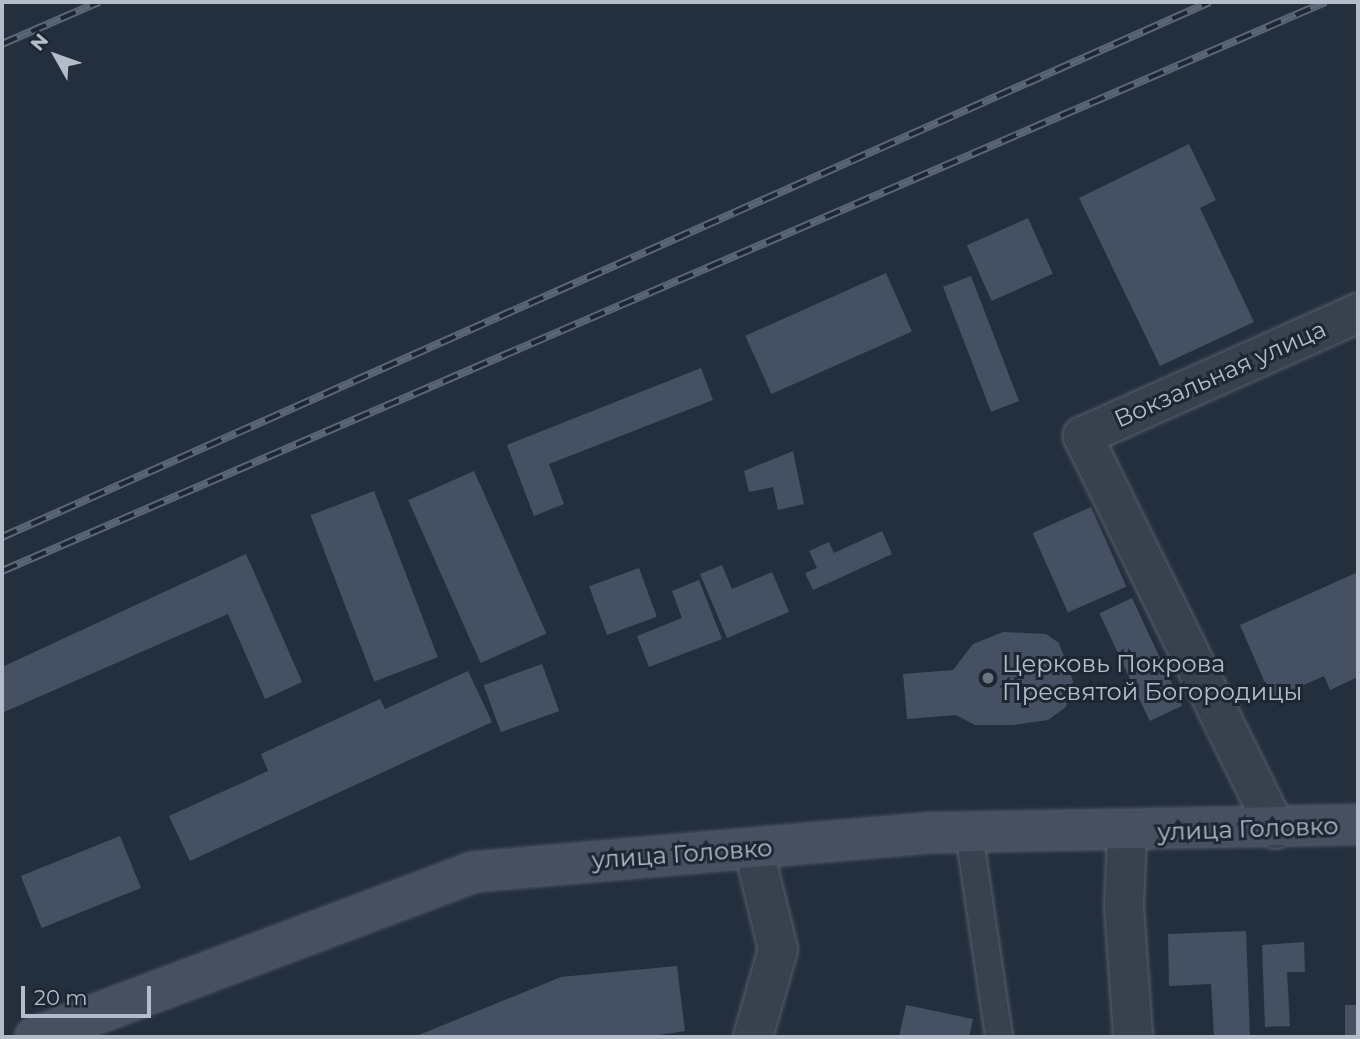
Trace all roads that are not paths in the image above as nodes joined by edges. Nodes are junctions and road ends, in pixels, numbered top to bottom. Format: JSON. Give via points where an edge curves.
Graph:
{"nodes":[{"id":1,"x":1358,"y":313,"type":"edge"},
{"id":2,"x":1358,"y":825,"type":"edge"},
{"id":3,"x":1276,"y":829,"type":"junction"},
{"id":4,"x":969,"y":833,"type":"junction"},
{"id":5,"x":1127,"y":834,"type":"junction"},
{"id":6,"x":754,"y":851,"type":"junction"},
{"id":7,"x":35,"y":1037,"type":"edge"},
{"id":8,"x":753,"y":1037,"type":"edge"},
{"id":9,"x":999,"y":1037,"type":"edge"},
{"id":10,"x":1133,"y":1037,"type":"edge"}],
"edges":[{"from":1,"to":3,"type":"street","name":"Вокзальная улица","via":[[1083,436]]},
{"from":2,"to":3,"type":"main road","name":"улица Головко"},
{"from":3,"to":5,"type":"main road","name":"улица Головко"},
{"from":4,"to":5,"type":"main road","name":"улица Головко"},
{"from":4,"to":6,"type":"main road","name":"улица Головко"},
{"from":4,"to":9,"type":"lane"},
{"from":5,"to":10,"type":"street","via":[[1124,906]]},
{"from":6,"to":7,"type":"main road","name":"улица Головко","via":[[473,873]]},
{"from":6,"to":8,"type":"street","via":[[778,949]]}]}
